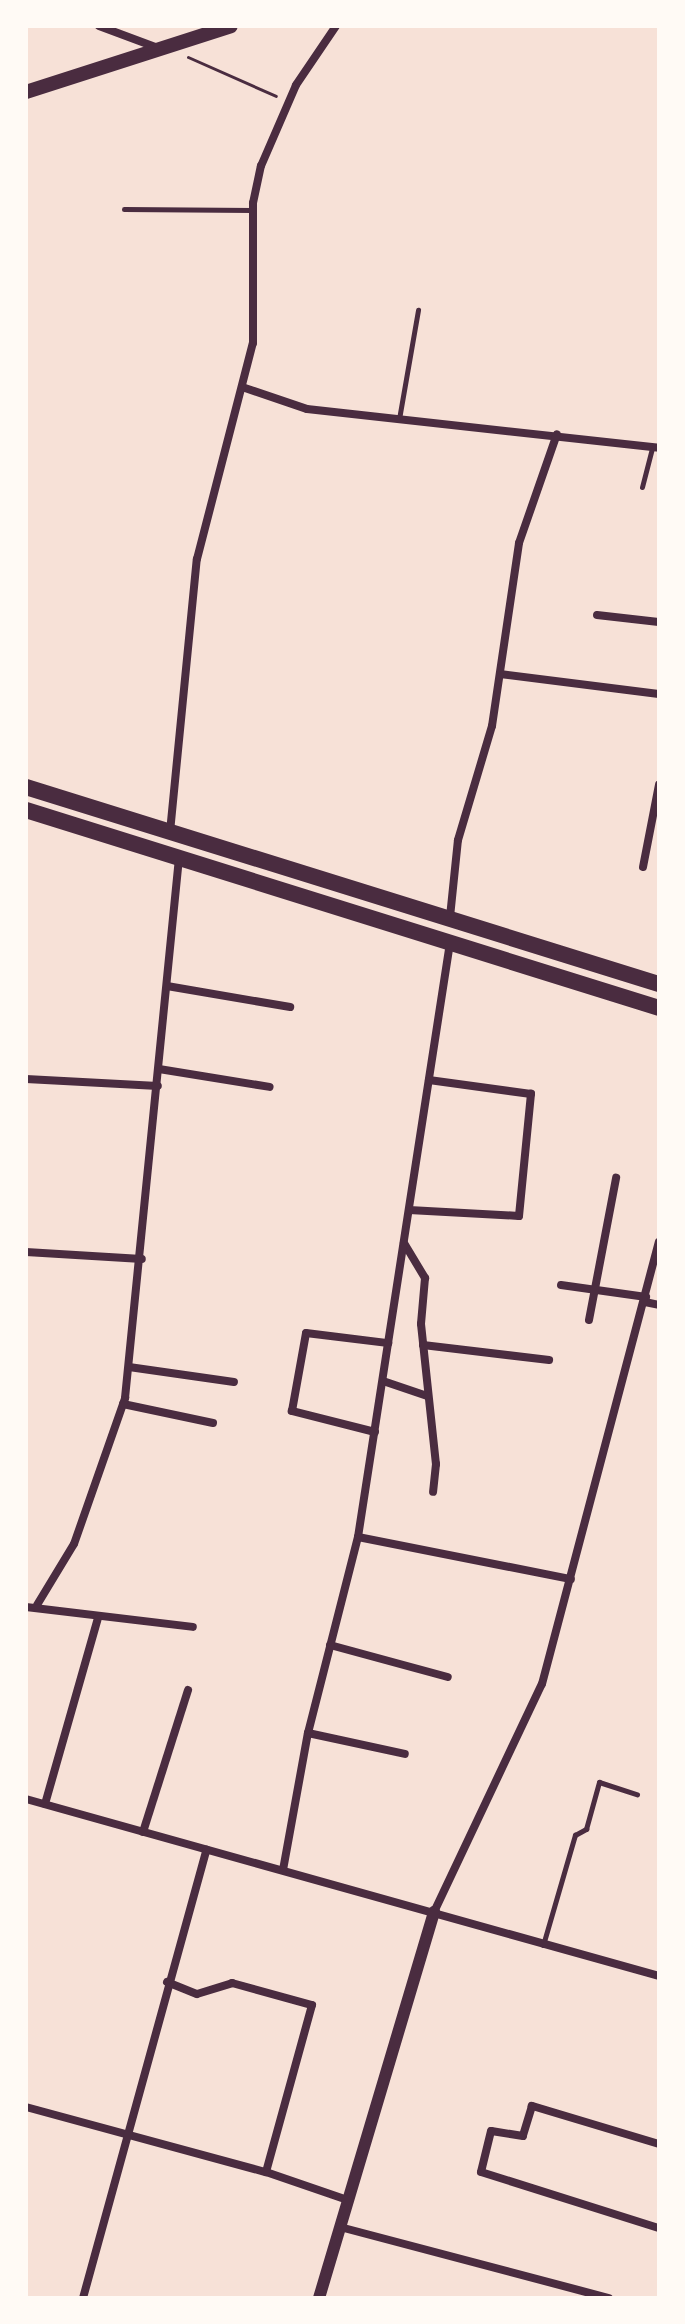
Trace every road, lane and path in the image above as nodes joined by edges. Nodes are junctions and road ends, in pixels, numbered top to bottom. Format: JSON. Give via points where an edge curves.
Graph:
{"nodes":[{"id":1,"x":99,"y":26,"type":"edge"},
{"id":2,"x":231,"y":26,"type":"edge"},
{"id":3,"x":336,"y":26,"type":"edge"},
{"id":4,"x":163,"y":48,"type":"junction"},
{"id":5,"x":26,"y":92,"type":"edge"},
{"id":6,"x":289,"y":102,"type":"junction"},
{"id":7,"x":124,"y":209,"type":"dead end"},
{"id":8,"x":253,"y":210,"type":"junction"},
{"id":9,"x":418,"y":310,"type":"dead end"},
{"id":10,"x":245,"y":388,"type":"junction"},
{"id":11,"x":399,"y":420,"type":"junction"},
{"id":12,"x":557,"y":434,"type":"junction"},
{"id":13,"x":656,"y":447,"type":"edge"},
{"id":14,"x":642,"y":487,"type":"dead end"},
{"id":15,"x":597,"y":615,"type":"dead end"},
{"id":16,"x":659,"y":622,"type":"edge"},
{"id":17,"x":500,"y":674,"type":"junction"},
{"id":18,"x":659,"y":694,"type":"edge"},
{"id":19,"x":659,"y":785,"type":"edge"},
{"id":20,"x":26,"y":787,"type":"edge"},
{"id":21,"x":26,"y":810,"type":"edge"},
{"id":22,"x":170,"y":833,"type":"junction"},
{"id":23,"x":179,"y":858,"type":"junction"},
{"id":24,"x":643,"y":867,"type":"dead end"},
{"id":25,"x":450,"y":917,"type":"junction"},
{"id":26,"x":450,"y":941,"type":"junction"},
{"id":27,"x":659,"y":984,"type":"edge"},
{"id":28,"x":167,"y":986,"type":"junction"},
{"id":29,"x":290,"y":1007,"type":"dead end"},
{"id":30,"x":659,"y":1008,"type":"edge"},
{"id":31,"x":159,"y":1069,"type":"junction"},
{"id":32,"x":26,"y":1079,"type":"edge"},
{"id":33,"x":429,"y":1080,"type":"junction"},
{"id":34,"x":158,"y":1086,"type":"junction"},
{"id":35,"x":270,"y":1087,"type":"dead end"},
{"id":36,"x":616,"y":1178,"type":"dead end"},
{"id":37,"x":409,"y":1210,"type":"junction"},
{"id":38,"x":404,"y":1242,"type":"junction"},
{"id":39,"x":659,"y":1242,"type":"edge"},
{"id":40,"x":26,"y":1252,"type":"edge"},
{"id":41,"x":142,"y":1259,"type":"junction"},
{"id":42,"x":561,"y":1285,"type":"dead end"},
{"id":43,"x":595,"y":1289,"type":"junction"},
{"id":44,"x":645,"y":1300,"type":"junction"},
{"id":45,"x":659,"y":1305,"type":"edge"},
{"id":46,"x":589,"y":1320,"type":"dead end"},
{"id":47,"x":388,"y":1343,"type":"junction"},
{"id":48,"x":423,"y":1345,"type":"junction"},
{"id":49,"x":549,"y":1360,"type":"dead end"},
{"id":50,"x":129,"y":1367,"type":"junction"},
{"id":51,"x":383,"y":1381,"type":"junction"},
{"id":52,"x":234,"y":1382,"type":"dead end"},
{"id":53,"x":427,"y":1396,"type":"junction"},
{"id":54,"x":123,"y":1404,"type":"junction"},
{"id":55,"x":213,"y":1423,"type":"dead end"},
{"id":56,"x":375,"y":1432,"type":"junction"},
{"id":57,"x":433,"y":1492,"type":"dead end"},
{"id":58,"x":358,"y":1537,"type":"junction"},
{"id":59,"x":571,"y":1579,"type":"junction"},
{"id":60,"x":37,"y":1605,"type":"junction"},
{"id":61,"x":26,"y":1607,"type":"edge"},
{"id":62,"x":98,"y":1618,"type":"junction"},
{"id":63,"x":193,"y":1627,"type":"dead end"},
{"id":64,"x":330,"y":1645,"type":"junction"},
{"id":65,"x":448,"y":1677,"type":"dead end"},
{"id":66,"x":188,"y":1690,"type":"dead end"},
{"id":67,"x":308,"y":1733,"type":"junction"},
{"id":68,"x":405,"y":1754,"type":"dead end"},
{"id":69,"x":637,"y":1794,"type":"dead end"},
{"id":70,"x":26,"y":1799,"type":"edge"},
{"id":71,"x":45,"y":1804,"type":"junction"},
{"id":72,"x":143,"y":1832,"type":"junction"},
{"id":73,"x":206,"y":1850,"type":"junction"},
{"id":74,"x":283,"y":1870,"type":"junction"},
{"id":75,"x":434,"y":1912,"type":"junction"},
{"id":76,"x":543,"y":1946,"type":"junction"},
{"id":77,"x":659,"y":1976,"type":"edge"},
{"id":78,"x":167,"y":1982,"type":"junction"},
{"id":79,"x":26,"y":2107,"type":"edge"},
{"id":80,"x":125,"y":2136,"type":"junction"},
{"id":81,"x":659,"y":2144,"type":"edge"},
{"id":82,"x":266,"y":2172,"type":"junction"},
{"id":83,"x":348,"y":2200,"type":"junction"},
{"id":84,"x":340,"y":2227,"type":"junction"},
{"id":85,"x":659,"y":2228,"type":"edge"},
{"id":86,"x":83,"y":2298,"type":"edge"},
{"id":87,"x":319,"y":2298,"type":"edge"},
{"id":88,"x":609,"y":2298,"type":"edge"}],
"edges":[{"from":1,"to":4,"type":"street"},
{"from":2,"to":4,"type":"main road"},
{"from":3,"to":6,"type":"street"},
{"from":4,"to":5,"type":"main road"},
{"from":4,"to":6,"type":"path"},
{"from":6,"to":8,"type":"street","via":[[261,166]]},
{"from":7,"to":8,"type":"lane"},
{"from":8,"to":10,"type":"street","via":[[253,343]]},
{"from":9,"to":11,"type":"lane"},
{"from":10,"to":11,"type":"street","via":[[307,409]]},
{"from":10,"to":22,"type":"street","via":[[197,559]]},
{"from":11,"to":12,"type":"street"},
{"from":12,"to":13,"type":"street"},
{"from":12,"to":17,"type":"street","via":[[519,543]]},
{"from":13,"to":14,"type":"lane"},
{"from":15,"to":16,"type":"street"},
{"from":17,"to":18,"type":"street"},
{"from":17,"to":25,"type":"street","via":[[492,726],[458,840]]},
{"from":19,"to":24,"type":"street"},
{"from":20,"to":22,"type":"highway"},
{"from":21,"to":23,"type":"highway"},
{"from":22,"to":25,"type":"highway"},
{"from":23,"to":26,"type":"highway"},
{"from":23,"to":28,"type":"street"},
{"from":25,"to":27,"type":"highway"},
{"from":26,"to":30,"type":"highway"},
{"from":26,"to":33,"type":"street"},
{"from":28,"to":29,"type":"street"},
{"from":28,"to":31,"type":"street"},
{"from":31,"to":34,"type":"street"},
{"from":31,"to":35,"type":"street"},
{"from":32,"to":34,"type":"street"},
{"from":33,"to":37,"type":"street"},
{"from":33,"to":37,"type":"street","via":[[531,1094],[519,1216]]},
{"from":34,"to":41,"type":"street"},
{"from":36,"to":43,"type":"street"},
{"from":37,"to":38,"type":"street"},
{"from":38,"to":47,"type":"street"},
{"from":38,"to":48,"type":"street","via":[[425,1278]]},
{"from":39,"to":44,"type":"street"},
{"from":40,"to":41,"type":"street"},
{"from":41,"to":50,"type":"street"},
{"from":42,"to":43,"type":"street"},
{"from":43,"to":44,"type":"street"},
{"from":43,"to":46,"type":"street"},
{"from":44,"to":45,"type":"street"},
{"from":44,"to":59,"type":"street"},
{"from":47,"to":51,"type":"street"},
{"from":47,"to":56,"type":"street","via":[[306,1333],[292,1411]]},
{"from":48,"to":49,"type":"street"},
{"from":48,"to":53,"type":"street"},
{"from":50,"to":52,"type":"street"},
{"from":50,"to":54,"type":"street"},
{"from":51,"to":53,"type":"street"},
{"from":51,"to":56,"type":"street"},
{"from":53,"to":57,"type":"street","via":[[436,1464]]},
{"from":54,"to":55,"type":"street"},
{"from":54,"to":60,"type":"street","via":[[74,1544]]},
{"from":56,"to":58,"type":"street"},
{"from":58,"to":59,"type":"street"},
{"from":58,"to":64,"type":"street"},
{"from":59,"to":75,"type":"street","via":[[542,1684]]},
{"from":60,"to":61,"type":"street"},
{"from":60,"to":62,"type":"street"},
{"from":62,"to":63,"type":"street"},
{"from":62,"to":71,"type":"street"},
{"from":64,"to":65,"type":"street"},
{"from":64,"to":67,"type":"street"},
{"from":66,"to":72,"type":"street"},
{"from":67,"to":68,"type":"street"},
{"from":67,"to":74,"type":"street"},
{"from":69,"to":76,"type":"lane","via":[[599,1782],[586,1829],[575,1835]]},
{"from":70,"to":71,"type":"street"},
{"from":71,"to":72,"type":"street"},
{"from":72,"to":73,"type":"street"},
{"from":73,"to":74,"type":"street"},
{"from":73,"to":78,"type":"street"},
{"from":74,"to":75,"type":"street"},
{"from":75,"to":76,"type":"street"},
{"from":75,"to":83,"type":"street"},
{"from":76,"to":77,"type":"street"},
{"from":78,"to":80,"type":"street"},
{"from":78,"to":82,"type":"street","via":[[197,1994],[232,1983],[312,2005]]},
{"from":79,"to":80,"type":"street"},
{"from":80,"to":82,"type":"street"},
{"from":80,"to":86,"type":"street"},
{"from":81,"to":85,"type":"street","via":[[532,2106],[523,2136],[491,2131],[481,2172]]},
{"from":82,"to":83,"type":"street"},
{"from":83,"to":84,"type":"street"},
{"from":84,"to":87,"type":"street"},
{"from":84,"to":88,"type":"street"}]}
